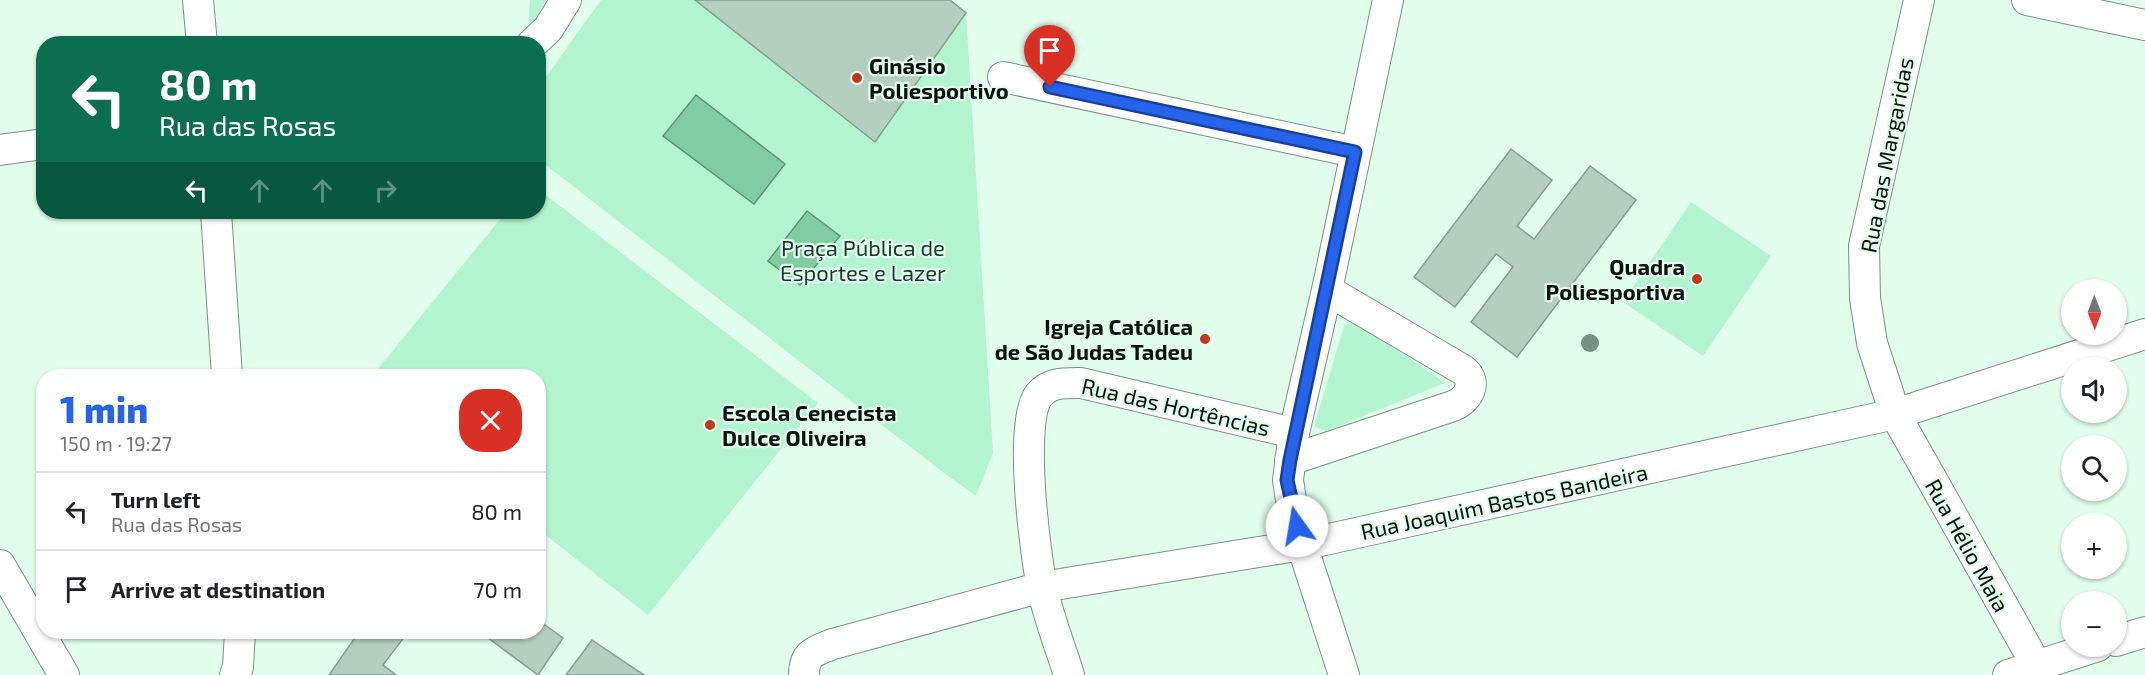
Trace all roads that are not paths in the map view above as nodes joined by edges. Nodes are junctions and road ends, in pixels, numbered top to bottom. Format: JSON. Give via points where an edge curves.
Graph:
{"nodes":[{"id":1,"x":198,"y":0,"type":"edge"},
{"id":2,"x":566,"y":0,"type":"edge"},
{"id":3,"x":1388,"y":0,"type":"edge"},
{"id":4,"x":1919,"y":0,"type":"edge"},
{"id":5,"x":2027,"y":0,"type":"edge"},
{"id":6,"x":2145,"y":25,"type":"edge"},
{"id":7,"x":201,"y":36,"type":"edge"},
{"id":8,"x":541,"y":36,"type":"edge"},
{"id":9,"x":1003,"y":77,"type":"dead end"},
{"id":10,"x":36,"y":145,"type":"edge"},
{"id":11,"x":0,"y":150,"type":"edge"},
{"id":12,"x":1355,"y":152,"type":"junction"},
{"id":13,"x":216,"y":219,"type":"edge"},
{"id":14,"x":1327,"y":290,"type":"junction"},
{"id":15,"x":2145,"y":334,"type":"edge"},
{"id":16,"x":227,"y":369,"type":"edge"},
{"id":17,"x":1895,"y":414,"type":"junction"},
{"id":18,"x":1292,"y":447,"type":"junction"},
{"id":19,"x":1302,"y":545,"type":"junction"},
{"id":20,"x":0,"y":565,"type":"edge"},
{"id":21,"x":1042,"y":587,"type":"junction"},
{"id":22,"x":36,"y":627,"type":"edge"},
{"id":23,"x":2145,"y":632,"type":"edge"},
{"id":24,"x":2127,"y":638,"type":"edge"},
{"id":25,"x":43,"y":639,"type":"edge"},
{"id":26,"x":240,"y":639,"type":"edge"},
{"id":27,"x":2071,"y":657,"type":"edge"},
{"id":28,"x":2039,"y":670,"type":"edge"},
{"id":29,"x":64,"y":675,"type":"edge"},
{"id":30,"x":235,"y":675,"type":"edge"},
{"id":31,"x":804,"y":675,"type":"edge"},
{"id":32,"x":1069,"y":675,"type":"edge"},
{"id":33,"x":1344,"y":675,"type":"edge"},
{"id":34,"x":2008,"y":675,"type":"edge"}],
"edges":[{"from":1,"to":7,"type":"street"},
{"from":2,"to":8,"type":"street"},
{"from":3,"to":12,"type":"street"},
{"from":4,"to":17,"type":"street","name":"Rua das Margaridas","via":[[1864,246],[1865,298],[1872,343]]},
{"from":5,"to":6,"type":"street"},
{"from":9,"to":12,"type":"street"},
{"from":10,"to":11,"type":"street"},
{"from":12,"to":14,"type":"street"},
{"from":13,"to":16,"type":"street"},
{"from":14,"to":18,"type":"street"},
{"from":14,"to":18,"type":"street","via":[[1463,370],[1471,385],[1459,404]]},
{"from":15,"to":17,"type":"street","name":"Rua Joaquim Bastos Bandeira"},
{"from":17,"to":19,"type":"street","name":"Rua Joaquim Bastos Bandeira"},
{"from":17,"to":28,"type":"street","name":"Rua Hélio Maia"},
{"from":18,"to":19,"type":"street","via":[[1287,480]]},
{"from":18,"to":21,"type":"street","name":"Rua das Hortências","via":[[1081,383],[1048,387],[1038,396],[1029,422],[1033,515]]},
{"from":19,"to":21,"type":"street","name":"Rua Joaquim Bastos Bandeira"},
{"from":19,"to":33,"type":"street"},
{"from":20,"to":22,"type":"street"},
{"from":21,"to":31,"type":"street","name":"Rua Joaquim Bastos Bandeira","via":[[833,644],[807,659]]},
{"from":21,"to":32,"type":"street"},
{"from":23,"to":24,"type":"street"},
{"from":25,"to":29,"type":"street"},
{"from":26,"to":30,"type":"street"},
{"from":27,"to":28,"type":"street"},
{"from":28,"to":34,"type":"street"}]}
